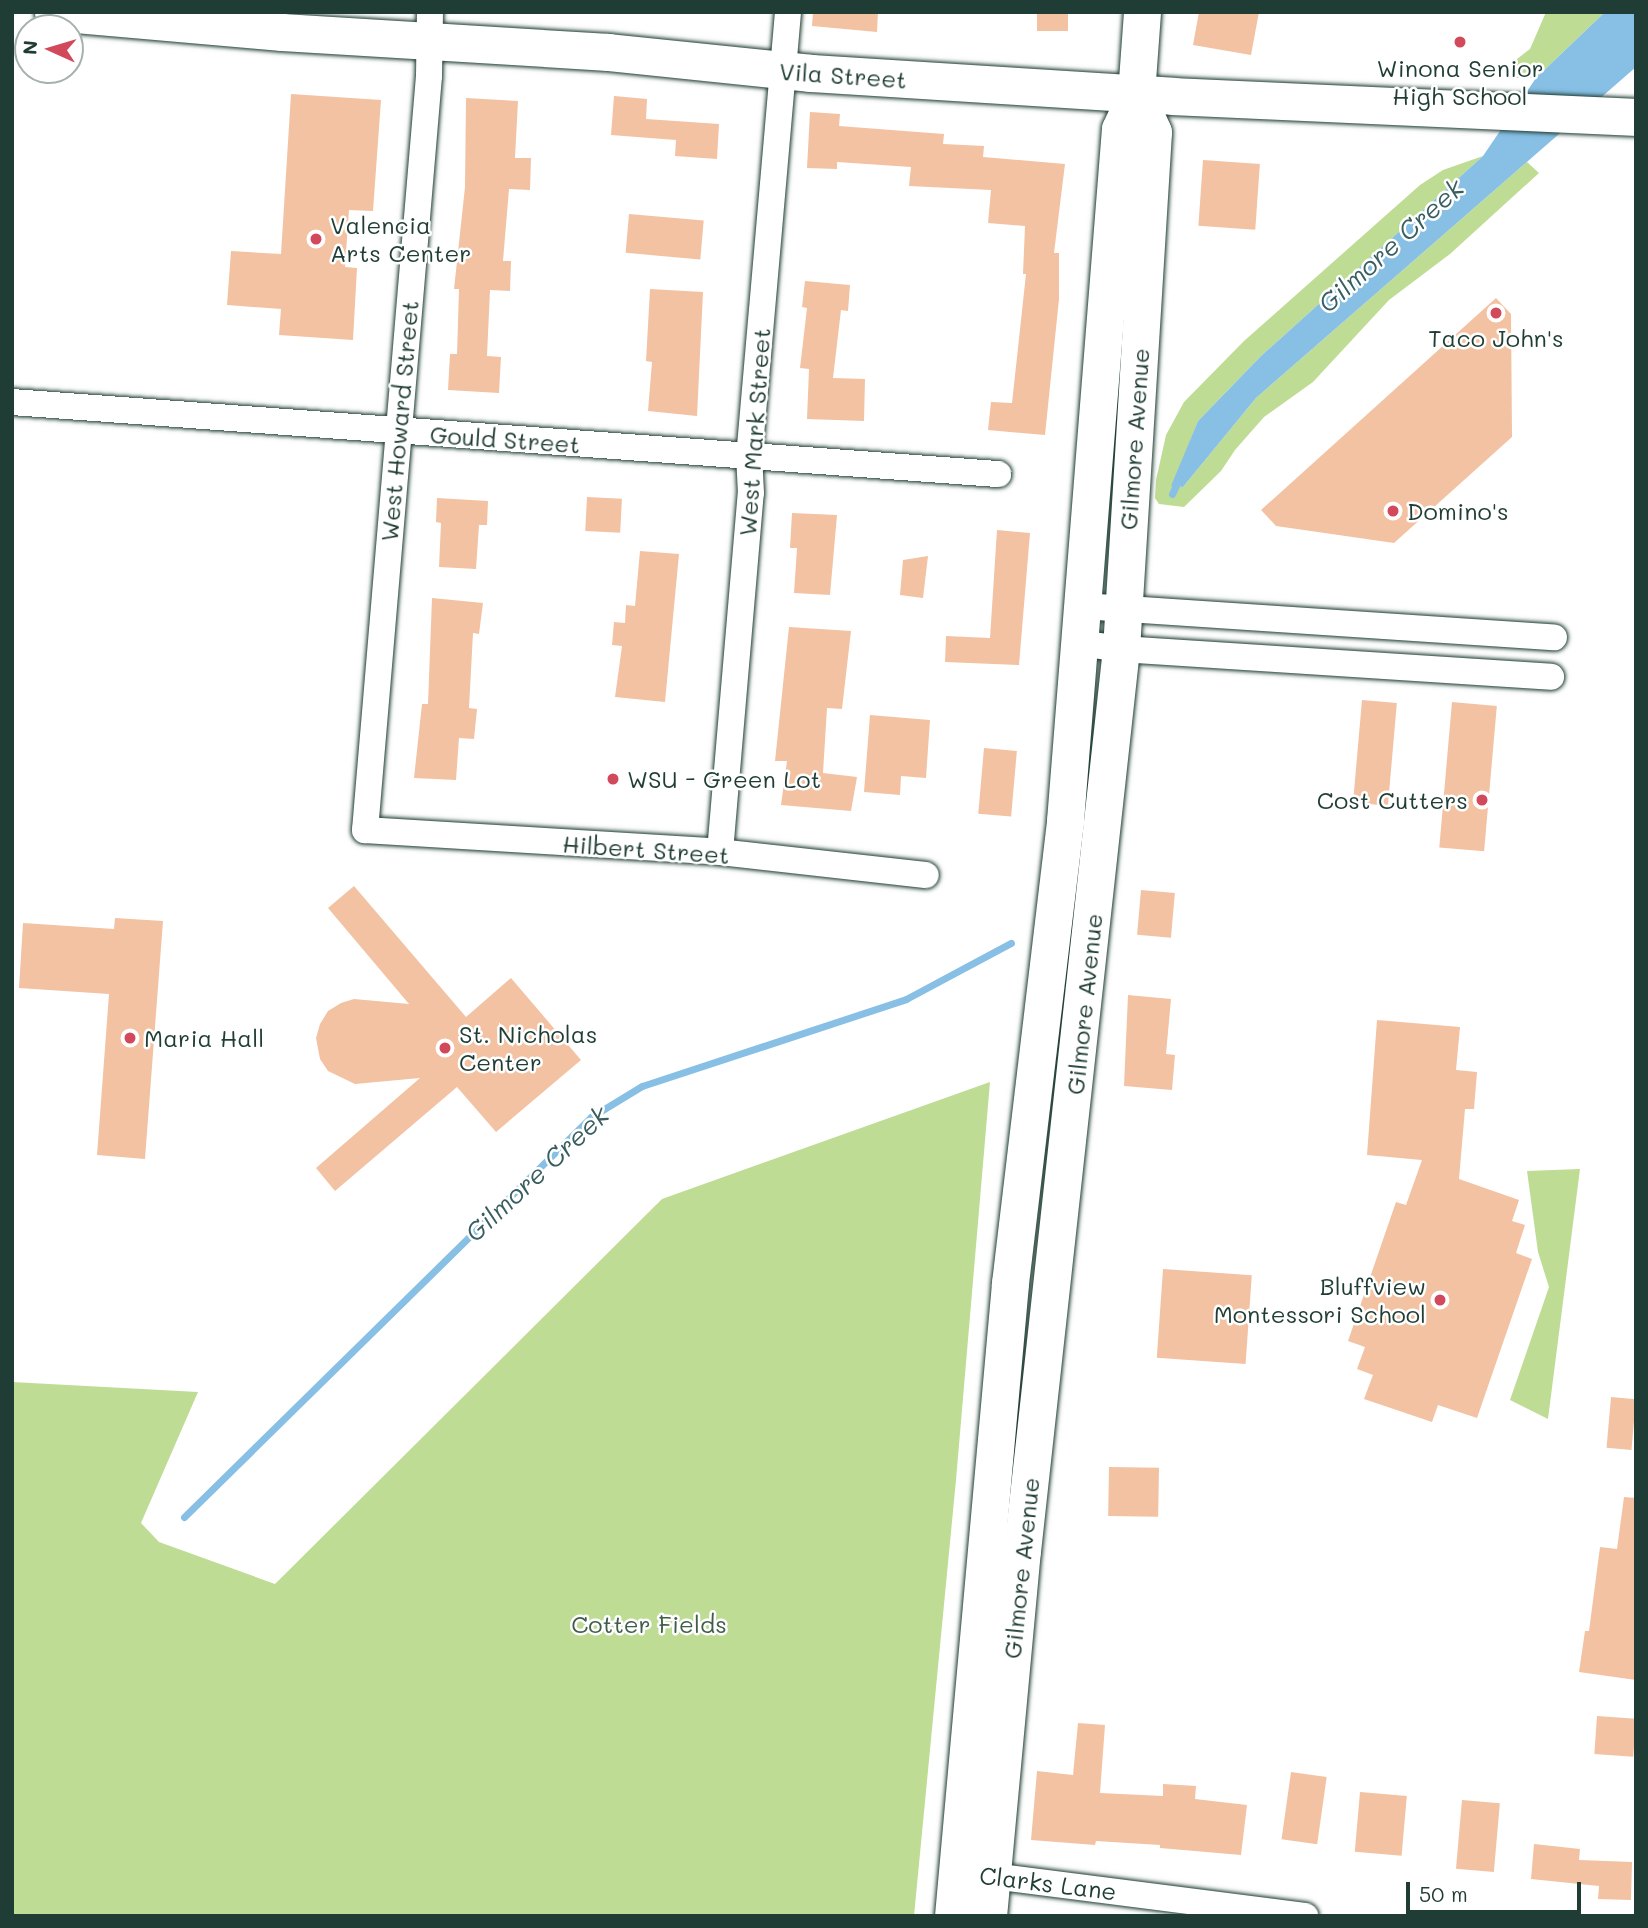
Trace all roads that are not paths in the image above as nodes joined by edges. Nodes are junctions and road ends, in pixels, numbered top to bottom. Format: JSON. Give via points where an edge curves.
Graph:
{"nodes":[{"id":1,"x":53,"y":12,"type":"edge"},
{"id":2,"x":788,"y":12,"type":"edge"},
{"id":3,"x":1142,"y":12,"type":"edge"},
{"id":4,"x":429,"y":27,"type":"edge"},
{"id":5,"x":784,"y":72,"type":"junction"},
{"id":6,"x":1136,"y":94,"type":"junction"},
{"id":7,"x":1626,"y":117,"type":"edge"},
{"id":8,"x":12,"y":401,"type":"edge"},
{"id":9,"x":398,"y":431,"type":"junction"},
{"id":10,"x":749,"y":457,"type":"junction"},
{"id":11,"x":998,"y":474,"type":"dead end"},
{"id":12,"x":1082,"y":606,"type":"junction"},
{"id":13,"x":1124,"y":610,"type":"junction"},
{"id":14,"x":1554,"y":637,"type":"dead end"},
{"id":15,"x":1079,"y":643,"type":"junction"},
{"id":16,"x":1121,"y":649,"type":"junction"},
{"id":17,"x":1551,"y":677,"type":"dead end"},
{"id":18,"x":365,"y":830,"type":"joint"},
{"id":19,"x":720,"y":852,"type":"junction"},
{"id":20,"x":926,"y":875,"type":"dead end"},
{"id":21,"x":975,"y":1874,"type":"junction"},
{"id":22,"x":953,"y":1916,"type":"edge"},
{"id":23,"x":988,"y":1916,"type":"edge"},
{"id":24,"x":1305,"y":1916,"type":"edge"}],
"edges":[{"from":1,"to":4,"type":"street","name":"Vila Street"},
{"from":2,"to":5,"type":"street","name":"West Mark Street"},
{"from":3,"to":6,"type":"street","name":"Gilmore Avenue"},
{"from":4,"to":5,"type":"street","name":"Vila Street"},
{"from":4,"to":9,"type":"street","name":"West Howard Street","via":[[428,90]]},
{"from":5,"to":6,"type":"street","name":"Vila Street"},
{"from":5,"to":10,"type":"street","name":"West Mark Street"},
{"from":6,"to":7,"type":"street","name":"Vila Street"},
{"from":6,"to":12,"type":"street","name":"Gilmore Avenue","via":[[1120,129]]},
{"from":6,"to":13,"type":"street","name":"Gilmore Avenue","via":[[1153,132]]},
{"from":8,"to":9,"type":"street","name":"Gould Street"},
{"from":9,"to":10,"type":"street","name":"Gould Street"},
{"from":9,"to":18,"type":"street","name":"West Howard Street"},
{"from":10,"to":11,"type":"street","name":"Gould Street"},
{"from":10,"to":19,"type":"street","name":"West Mark Street","via":[[751,494]]},
{"from":12,"to":13,"type":"street"},
{"from":12,"to":15,"type":"street","name":"Gilmore Avenue"},
{"from":13,"to":14,"type":"street"},
{"from":13,"to":16,"type":"street","name":"Gilmore Avenue"},
{"from":15,"to":16,"type":"street"},
{"from":15,"to":21,"type":"street","name":"Gilmore Avenue","via":[[1065,821],[1010,1283]]},
{"from":16,"to":17,"type":"street"},
{"from":16,"to":21,"type":"street","name":"Gilmore Avenue","via":[[1022,1551]]},
{"from":18,"to":19,"type":"street","name":"Hilbert Street"},
{"from":19,"to":20,"type":"street","name":"Hilbert Street"},
{"from":21,"to":22,"type":"street","name":"Gilmore Avenue"},
{"from":21,"to":23,"type":"street","name":"Gilmore Avenue"},
{"from":21,"to":24,"type":"street","name":"Clarks Lane"}]}
